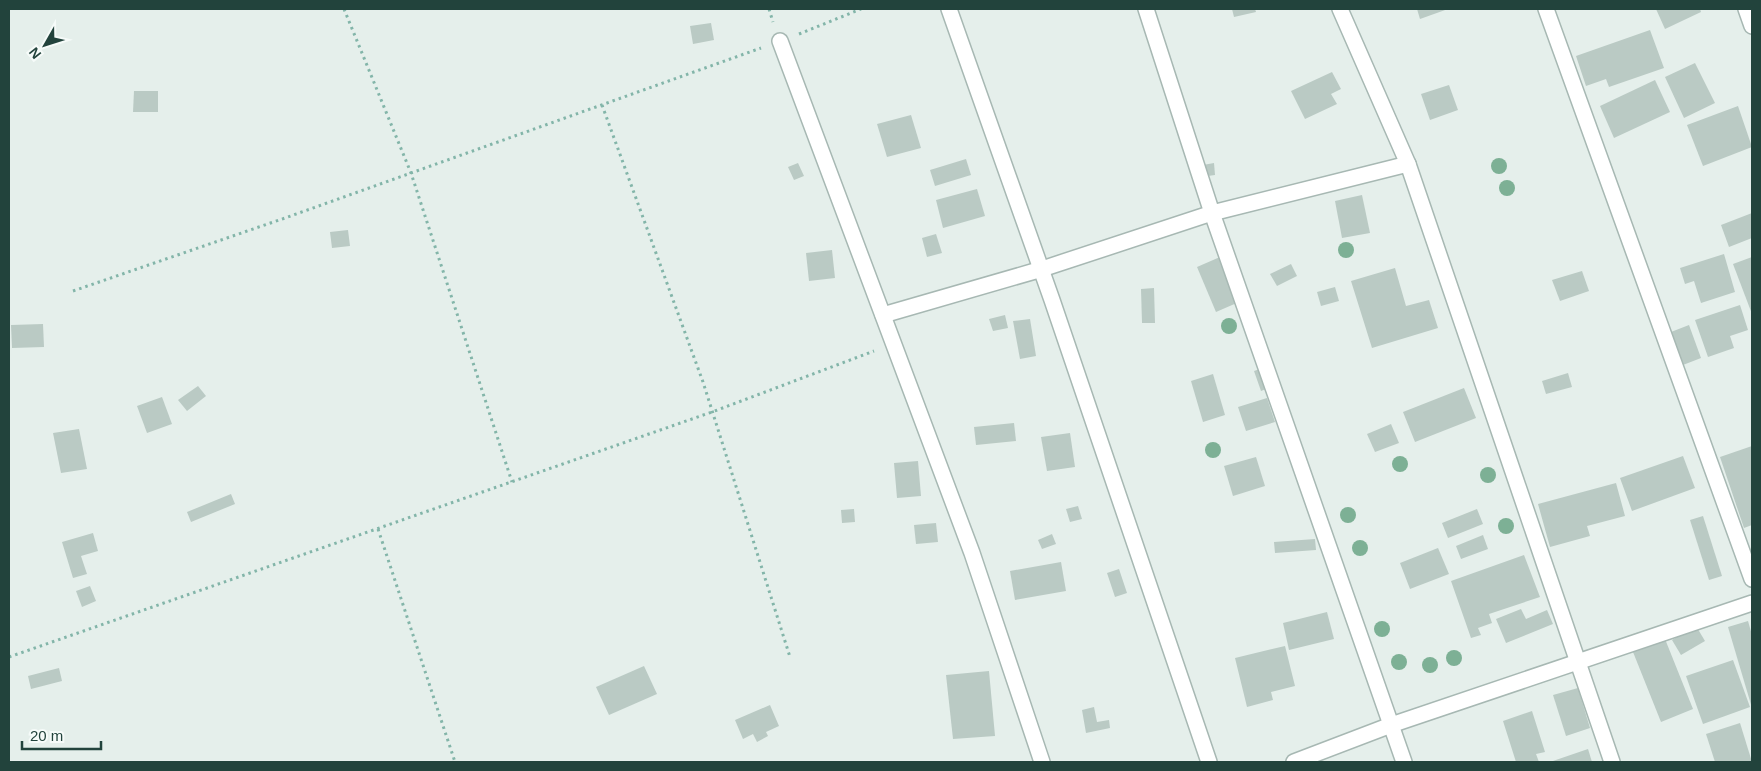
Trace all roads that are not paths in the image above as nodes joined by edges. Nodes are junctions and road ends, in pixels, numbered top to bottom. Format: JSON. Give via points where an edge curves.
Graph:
{"nodes":[{"id":1,"x":949,"y":9,"type":"edge"},
{"id":2,"x":1146,"y":9,"type":"edge"},
{"id":3,"x":1340,"y":9,"type":"edge"},
{"id":4,"x":1546,"y":9,"type":"edge"},
{"id":5,"x":1746,"y":9,"type":"edge"},
{"id":6,"x":1752,"y":26,"type":"edge"},
{"id":7,"x":780,"y":41,"type":"road end"},
{"id":8,"x":1408,"y":164,"type":"junction"},
{"id":9,"x":1212,"y":213,"type":"junction"},
{"id":10,"x":1042,"y":269,"type":"junction"},
{"id":11,"x":883,"y":315,"type":"junction"},
{"id":12,"x":1752,"y":578,"type":"edge"},
{"id":13,"x":1752,"y":604,"type":"edge"},
{"id":14,"x":1577,"y":664,"type":"junction"},
{"id":15,"x":1391,"y":725,"type":"junction"},
{"id":16,"x":1042,"y":762,"type":"edge"},
{"id":17,"x":1210,"y":762,"type":"edge"},
{"id":18,"x":1294,"y":762,"type":"edge"},
{"id":19,"x":1404,"y":762,"type":"edge"},
{"id":20,"x":1612,"y":762,"type":"edge"}],
"edges":[{"from":1,"to":10,"type":"street"},
{"from":2,"to":9,"type":"street"},
{"from":3,"to":8,"type":"street"},
{"from":4,"to":12,"type":"street"},
{"from":5,"to":6,"type":"street"},
{"from":7,"to":11,"type":"street"},
{"from":8,"to":9,"type":"street"},
{"from":8,"to":14,"type":"street"},
{"from":9,"to":10,"type":"street"},
{"from":9,"to":15,"type":"street"},
{"from":10,"to":11,"type":"street"},
{"from":10,"to":17,"type":"street"},
{"from":11,"to":16,"type":"street","via":[[972,553]]},
{"from":13,"to":14,"type":"street"},
{"from":14,"to":15,"type":"street"},
{"from":14,"to":20,"type":"street"},
{"from":15,"to":18,"type":"street"},
{"from":15,"to":19,"type":"street"}]}
